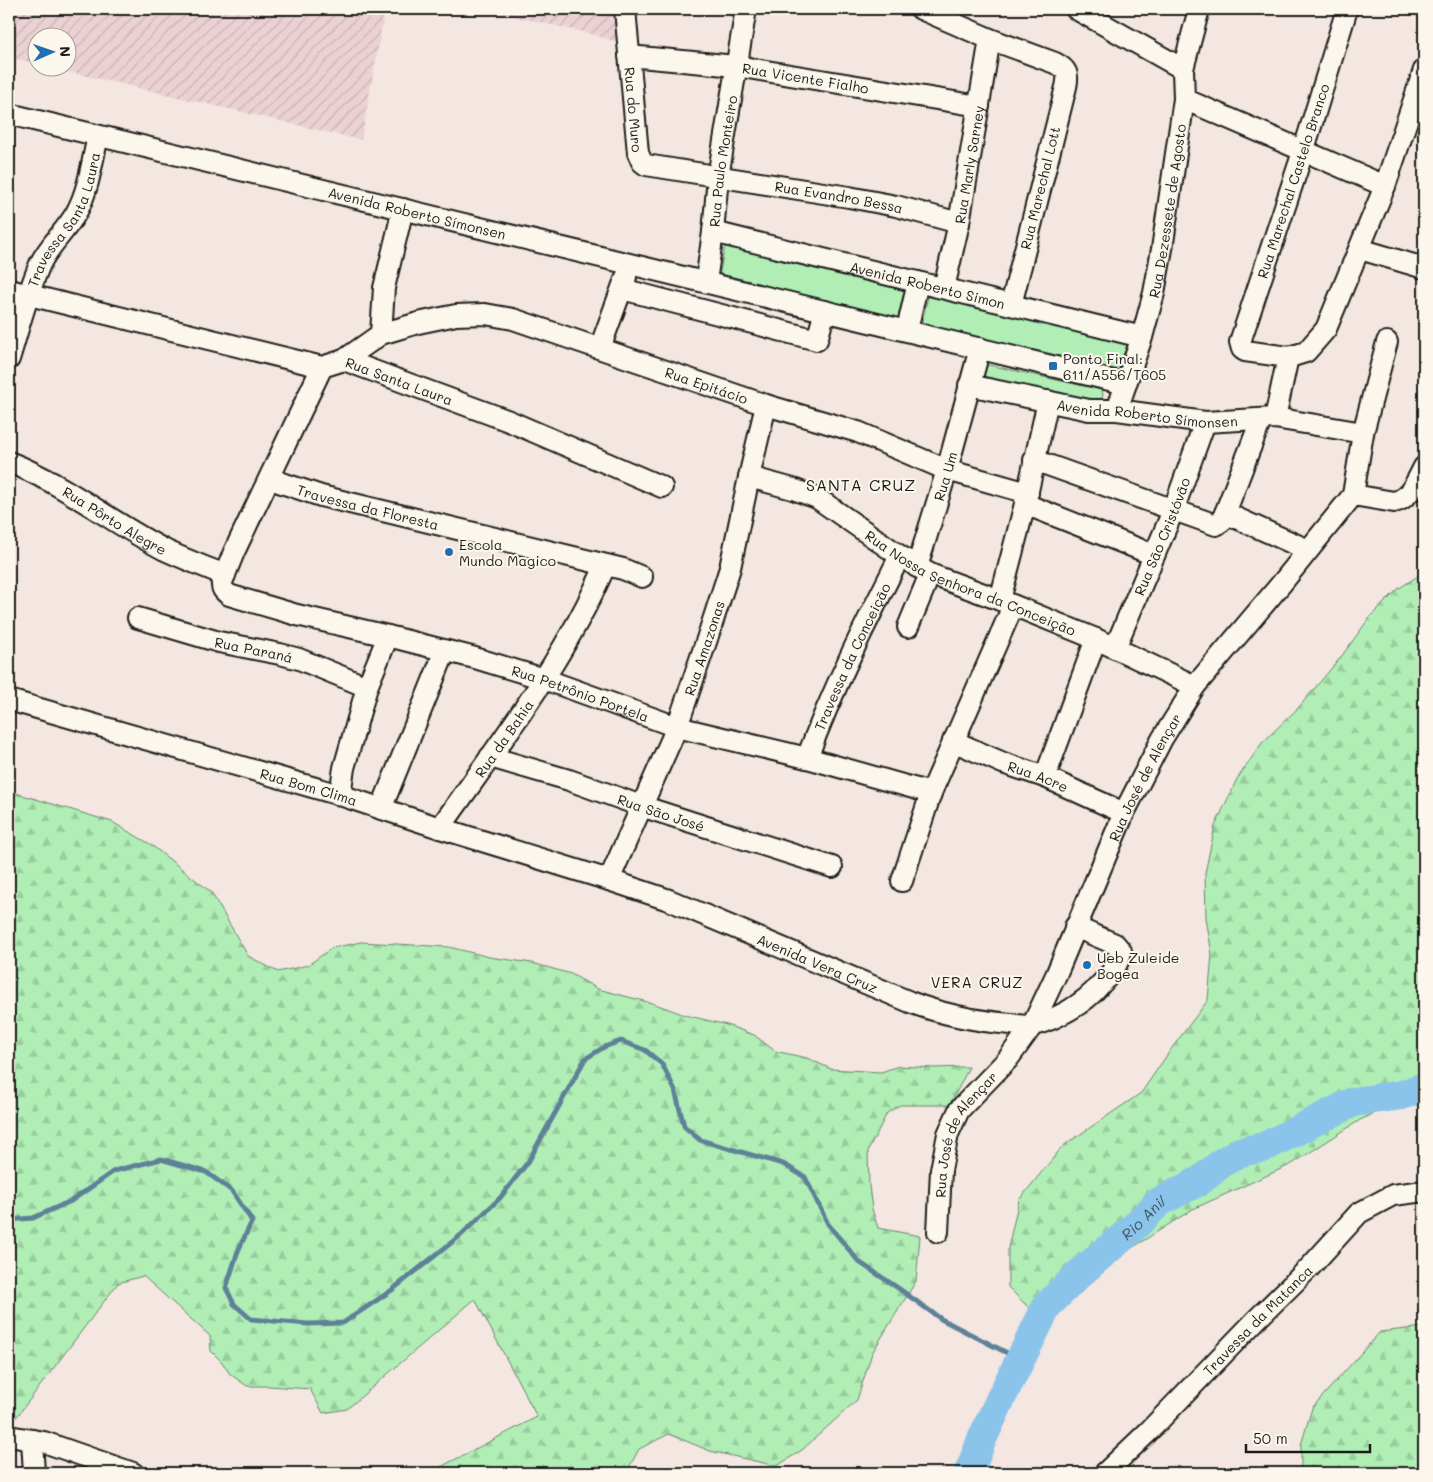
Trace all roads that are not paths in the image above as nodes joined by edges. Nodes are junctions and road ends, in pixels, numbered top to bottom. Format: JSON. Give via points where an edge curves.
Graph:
{"nodes":[{"id":1,"x":625,"y":9,"type":"edge"},
{"id":2,"x":746,"y":9,"type":"edge"},
{"id":3,"x":920,"y":9,"type":"edge"},
{"id":4,"x":1076,"y":9,"type":"edge"},
{"id":5,"x":1199,"y":9,"type":"edge"},
{"id":6,"x":1347,"y":9,"type":"edge"},
{"id":7,"x":990,"y":39,"type":"junction"},
{"id":8,"x":629,"y":56,"type":"junction"},
{"id":9,"x":736,"y":66,"type":"junction"},
{"id":10,"x":1183,"y":69,"type":"junction"},
{"id":11,"x":1424,"y":70,"type":"edge"},
{"id":12,"x":1184,"y":99,"type":"junction"},
{"id":13,"x":979,"y":106,"type":"junction"},
{"id":14,"x":9,"y":114,"type":"edge"},
{"id":15,"x":98,"y":136,"type":"junction"},
{"id":16,"x":1304,"y":150,"type":"junction"},
{"id":17,"x":718,"y":177,"type":"junction"},
{"id":18,"x":1385,"y":186,"type":"junction"},
{"id":19,"x":403,"y":209,"type":"junction"},
{"id":20,"x":959,"y":223,"type":"junction"},
{"id":21,"x":713,"y":232,"type":"junction"},
{"id":22,"x":1360,"y":249,"type":"junction"},
{"id":23,"x":632,"y":264,"type":"junction"},
{"id":24,"x":1424,"y":268,"type":"edge"},
{"id":25,"x":706,"y":282,"type":"junction"},
{"id":26,"x":918,"y":282,"type":"junction"},
{"id":27,"x":944,"y":288,"type":"junction"},
{"id":28,"x":622,"y":289,"type":"junction"},
{"id":29,"x":9,"y":290,"type":"edge"},
{"id":30,"x":744,"y":291,"type":"junction"},
{"id":31,"x":28,"y":295,"type":"junction"},
{"id":32,"x":1011,"y":305,"type":"junction"},
{"id":33,"x":825,"y":311,"type":"junction"},
{"id":34,"x":736,"y":319,"type":"junction"},
{"id":35,"x":907,"y":330,"type":"junction"},
{"id":36,"x":381,"y":334,"type":"junction"},
{"id":37,"x":1142,"y":336,"type":"junction"},
{"id":38,"x":1387,"y":342,"type":"dead end"},
{"id":39,"x":600,"y":348,"type":"junction"},
{"id":40,"x":980,"y":348,"type":"junction"},
{"id":41,"x":1288,"y":357,"type":"junction"},
{"id":42,"x":9,"y":359,"type":"edge"},
{"id":43,"x":344,"y":360,"type":"junction"},
{"id":44,"x":322,"y":367,"type":"junction"},
{"id":45,"x":1126,"y":384,"type":"junction"},
{"id":46,"x":969,"y":385,"type":"junction"},
{"id":47,"x":1048,"y":401,"type":"junction"},
{"id":48,"x":766,"y":405,"type":"junction"},
{"id":49,"x":1117,"y":410,"type":"junction"},
{"id":50,"x":1268,"y":419,"type":"junction"},
{"id":51,"x":1206,"y":422,"type":"junction"},
{"id":52,"x":1363,"y":433,"type":"junction"},
{"id":53,"x":1034,"y":460,"type":"junction"},
{"id":54,"x":9,"y":462,"type":"edge"},
{"id":55,"x":1424,"y":467,"type":"edge"},
{"id":56,"x":947,"y":470,"type":"junction"},
{"id":57,"x":749,"y":477,"type":"junction"},
{"id":58,"x":270,"y":478,"type":"junction"},
{"id":59,"x":662,"y":487,"type":"dead end"},
{"id":60,"x":1353,"y":495,"type":"junction"},
{"id":61,"x":1026,"y":499,"type":"junction"},
{"id":62,"x":1173,"y":510,"type":"junction"},
{"id":63,"x":1224,"y":513,"type":"junction"},
{"id":64,"x":1308,"y":550,"type":"junction"},
{"id":65,"x":1154,"y":555,"type":"junction"},
{"id":66,"x":900,"y":556,"type":"junction"},
{"id":67,"x":605,"y":566,"type":"junction"},
{"id":68,"x":924,"y":570,"type":"junction"},
{"id":69,"x":225,"y":575,"type":"junction"},
{"id":70,"x":642,"y":577,"type":"dead end"},
{"id":71,"x":1006,"y":603,"type":"junction"},
{"id":72,"x":138,"y":618,"type":"dead end"},
{"id":73,"x":908,"y":627,"type":"dead end"},
{"id":74,"x":388,"y":636,"type":"junction"},
{"id":75,"x":1096,"y":639,"type":"junction"},
{"id":76,"x":1115,"y":648,"type":"junction"},
{"id":77,"x":445,"y":650,"type":"junction"},
{"id":78,"x":544,"y":679,"type":"junction"},
{"id":79,"x":1195,"y":686,"type":"junction"},
{"id":80,"x":366,"y":687,"type":"junction"},
{"id":81,"x":9,"y":700,"type":"edge"},
{"id":82,"x":677,"y":727,"type":"junction"},
{"id":83,"x":953,"y":740,"type":"junction"},
{"id":84,"x":490,"y":757,"type":"junction"},
{"id":85,"x":807,"y":758,"type":"junction"},
{"id":86,"x":1045,"y":777,"type":"junction"},
{"id":87,"x":340,"y":794,"type":"junction"},
{"id":88,"x":929,"y":801,"type":"junction"},
{"id":89,"x":642,"y":806,"type":"junction"},
{"id":90,"x":381,"y":808,"type":"junction"},
{"id":91,"x":1124,"y":813,"type":"junction"},
{"id":92,"x":440,"y":828,"type":"junction"},
{"id":93,"x":832,"y":867,"type":"dead end"},
{"id":94,"x":609,"y":880,"type":"junction"},
{"id":95,"x":902,"y":881,"type":"dead end"},
{"id":96,"x":1075,"y":927,"type":"junction"},
{"id":97,"x":1032,"y":1026,"type":"junction"},
{"id":98,"x":1424,"y":1191,"type":"edge"},
{"id":99,"x":938,"y":1232,"type":"dead end"},
{"id":100,"x":9,"y":1436,"type":"edge"},
{"id":101,"x":32,"y":1440,"type":"junction"},
{"id":102,"x":34,"y":1473,"type":"edge"},
{"id":103,"x":133,"y":1473,"type":"edge"},
{"id":104,"x":1105,"y":1473,"type":"edge"}],
"edges":[{"from":1,"to":8,"type":"street","name":"Rua do Muro"},
{"from":2,"to":9,"type":"street","name":"Rua Paulo Monteiro"},
{"from":3,"to":7,"type":"street"},
{"from":4,"to":10,"type":"street"},
{"from":5,"to":10,"type":"street","name":"Rua Dezessete de Agosto"},
{"from":6,"to":16,"type":"street","name":"Rua Marechal Castelo Branco"},
{"from":7,"to":13,"type":"street","name":"Rua Marly Sarney"},
{"from":7,"to":32,"type":"street","name":"Rua Marechal Lott","via":[[1063,67],[1067,72]]},
{"from":8,"to":9,"type":"street","name":"Rua Vicente Fialho"},
{"from":8,"to":17,"type":"street","name":"Rua do Muro","via":[[638,153],[642,162]]},
{"from":9,"to":13,"type":"street","name":"Rua Vicente Fialho"},
{"from":9,"to":17,"type":"street","name":"Rua Paulo Monteiro"},
{"from":10,"to":12,"type":"street","name":"Rua Dezessete de Agosto"},
{"from":11,"to":18,"type":"street"},
{"from":12,"to":16,"type":"street"},
{"from":12,"to":37,"type":"street","name":"Rua Dezessete de Agosto","via":[[1162,249]]},
{"from":13,"to":20,"type":"street","name":"Rua Marly Sarney"},
{"from":14,"to":15,"type":"street","name":"Avenida Roberto Símonsen"},
{"from":15,"to":19,"type":"street","name":"Avenida Roberto Símonsen"},
{"from":15,"to":31,"type":"street","name":"Travessa Santa Laura","via":[[84,196],[71,222],[41,262]]},
{"from":16,"to":18,"type":"street"},
{"from":16,"to":41,"type":"street","name":"Rua Marechal Castelo Branco","via":[[1240,342],[1245,351]]},
{"from":17,"to":20,"type":"street","name":"Rua Evandro Bessa","via":[[886,204]]},
{"from":17,"to":21,"type":"street","name":"Rua Paulo Monteiro"},
{"from":18,"to":22,"type":"street"},
{"from":19,"to":23,"type":"street","name":"Avenida Roberto Símonsen"},
{"from":19,"to":36,"type":"street","via":[[384,288]]},
{"from":20,"to":27,"type":"street","name":"Rua Marly Sarney"},
{"from":21,"to":25,"type":"street","name":"Rua Paulo Monteiro"},
{"from":21,"to":26,"type":"street","name":"Avenida Roberto Simon"},
{"from":22,"to":24,"type":"street"},
{"from":22,"to":41,"type":"street","via":[[1326,329],[1306,352]]},
{"from":23,"to":25,"type":"street","name":"Avenida Roberto Símonsen"},
{"from":23,"to":28,"type":"street"},
{"from":25,"to":30,"type":"street","name":"Avenida Roberto Símonsen"},
{"from":26,"to":27,"type":"street","name":"Avenida Roberto Simon"},
{"from":26,"to":35,"type":"street"},
{"from":27,"to":32,"type":"street","name":"Avenida Roberto Simon"},
{"from":28,"to":34,"type":"street"},
{"from":28,"to":39,"type":"street"},
{"from":29,"to":31,"type":"street"},
{"from":30,"to":33,"type":"street","name":"Avenida Roberto Símonsen"},
{"from":30,"to":34,"type":"street"},
{"from":31,"to":42,"type":"street","name":"Travessa Santa Laura"},
{"from":31,"to":44,"type":"street"},
{"from":32,"to":37,"type":"street","name":"Avenida Roberto Simon"},
{"from":33,"to":34,"type":"street","via":[[817,340]]},
{"from":33,"to":35,"type":"street","name":"Avenida Roberto Símonsen"},
{"from":35,"to":40,"type":"street","name":"Avenida Roberto Símonsen"},
{"from":36,"to":39,"type":"street","name":"Rua Epitácio","via":[[418,323],[485,314],[513,319]]},
{"from":36,"to":43,"type":"street"},
{"from":37,"to":45,"type":"street","name":"Rua Dezessete de Agosto"},
{"from":38,"to":52,"type":"street"},
{"from":39,"to":48,"type":"street","name":"Rua Epitácio"},
{"from":40,"to":45,"type":"street","name":"Avenida Roberto Símonsen"},
{"from":40,"to":46,"type":"street"},
{"from":41,"to":50,"type":"street"},
{"from":43,"to":44,"type":"street","name":"Rua Santa Laura"},
{"from":43,"to":59,"type":"street","name":"Rua Santa Laura","via":[[509,420]]},
{"from":44,"to":58,"type":"street"},
{"from":45,"to":49,"type":"street","name":"Rua Dezessete de Agosto"},
{"from":46,"to":47,"type":"street","name":"Avenida Roberto Símonsen"},
{"from":46,"to":56,"type":"street","name":"Rua Um"},
{"from":47,"to":49,"type":"street","name":"Avenida Roberto Símonsen","via":[[1089,410]]},
{"from":47,"to":53,"type":"street"},
{"from":48,"to":56,"type":"street","name":"Rua Epitácio","via":[[858,432]]},
{"from":48,"to":57,"type":"street","name":"Rua Amazonas"},
{"from":49,"to":51,"type":"street","name":"Avenida Roberto Símonsen"},
{"from":50,"to":51,"type":"street","name":"Avenida Roberto Símonsen"},
{"from":50,"to":52,"type":"street","name":"Avenida Roberto Símonsen"},
{"from":50,"to":63,"type":"street"},
{"from":51,"to":62,"type":"street","name":"Rua São Cristóvão"},
{"from":52,"to":60,"type":"street"},
{"from":53,"to":61,"type":"street"},
{"from":53,"to":62,"type":"street"},
{"from":54,"to":69,"type":"street","name":"Rua Pôrto Alegre","via":[[54,483],[165,550]]},
{"from":55,"to":60,"type":"street","via":[[1411,490],[1398,501]]},
{"from":56,"to":61,"type":"street","name":"Rua Epitácio"},
{"from":56,"to":68,"type":"street","name":"Rua Um"},
{"from":57,"to":66,"type":"street","name":"Rua Nossa Senhora da Conceição","via":[[817,498]]},
{"from":57,"to":82,"type":"street","name":"Rua Amazonas","via":[[730,568]]},
{"from":58,"to":67,"type":"street","name":"Travessa da Floresta","via":[[321,496]]},
{"from":58,"to":69,"type":"street"},
{"from":60,"to":64,"type":"street","name":"Rua José de Alençar"},
{"from":61,"to":65,"type":"street","name":"Rua Epitácio"},
{"from":61,"to":71,"type":"street"},
{"from":62,"to":63,"type":"street","via":[[1214,525],[1219,524]]},
{"from":62,"to":65,"type":"street","name":"Rua São Cristóvão"},
{"from":63,"to":64,"type":"street"},
{"from":64,"to":79,"type":"street","name":"Rua José de Alençar"},
{"from":65,"to":76,"type":"street","name":"Rua São Cristóvão"},
{"from":66,"to":68,"type":"street","name":"Rua Nossa Senhora da Conceição"},
{"from":66,"to":85,"type":"street","name":"Travessa da Conceição","via":[[845,664]]},
{"from":67,"to":70,"type":"street","name":"Travessa da Floresta"},
{"from":67,"to":78,"type":"street","name":"Rua da Bahia","via":[[591,598]]},
{"from":68,"to":71,"type":"street","name":"Rua Nossa Senhora da Conceição"},
{"from":68,"to":73,"type":"street","name":"Rua Um"},
{"from":69,"to":74,"type":"street","name":"Rua Petrônio Portela","via":[[221,587],[229,595],[296,615]]},
{"from":71,"to":75,"type":"street","name":"Rua Nossa Senhora da Conceição"},
{"from":71,"to":83,"type":"street"},
{"from":72,"to":80,"type":"street","name":"Rua Paraná","via":[[220,642],[299,659]]},
{"from":74,"to":77,"type":"street","name":"Rua Petrônio Portela"},
{"from":74,"to":80,"type":"street"},
{"from":75,"to":76,"type":"street","name":"Rua Nossa Senhora da Conceição"},
{"from":75,"to":86,"type":"street"},
{"from":76,"to":79,"type":"street","name":"Rua Nossa Senhora da Conceição"},
{"from":77,"to":78,"type":"street","name":"Rua Petrônio Portela"},
{"from":77,"to":90,"type":"street"},
{"from":78,"to":82,"type":"street","name":"Rua Petrônio Portela"},
{"from":78,"to":84,"type":"street","name":"Rua da Bahia"},
{"from":79,"to":91,"type":"street","name":"Rua José de Alençar","via":[[1162,739]]},
{"from":80,"to":87,"type":"street"},
{"from":81,"to":87,"type":"street","name":"Rua Bom Clima"},
{"from":82,"to":85,"type":"street","name":"Rua Petrônio Portela"},
{"from":82,"to":89,"type":"street","name":"Rua Amazonas"},
{"from":83,"to":86,"type":"street","name":"Rua Acre","via":[[1003,763]]},
{"from":83,"to":88,"type":"street"},
{"from":84,"to":89,"type":"street","name":"Rua São José"},
{"from":84,"to":92,"type":"street","name":"Rua da Bahia"},
{"from":85,"to":88,"type":"street","name":"Rua Petrônio Portela"},
{"from":86,"to":91,"type":"street","name":"Rua Acre"},
{"from":87,"to":90,"type":"street","name":"Rua Bom Clima"},
{"from":88,"to":95,"type":"street"},
{"from":89,"to":93,"type":"street","name":"Rua São José"},
{"from":89,"to":94,"type":"street","name":"Rua Amazonas"},
{"from":90,"to":92,"type":"street","name":"Rua Bom Clima"},
{"from":91,"to":96,"type":"street","name":"Rua José de Alençar"},
{"from":92,"to":94,"type":"street","name":"Rua Bom Clima"},
{"from":94,"to":97,"type":"street","name":"Avenida Vera Cruz","via":[[669,900],[935,1012]]},
{"from":96,"to":97,"type":"street","name":"Rua José de Alençar"},
{"from":96,"to":97,"type":"street","via":[[1115,944],[1121,951],[1120,957],[1094,992],[1074,1008]]},
{"from":97,"to":99,"type":"street","name":"Rua José de Alençar","via":[[1008,1060],[959,1110],[948,1134],[941,1170]]},
{"from":98,"to":104,"type":"street","name":"Travessa da Matanca","via":[[1393,1195],[1358,1214],[1310,1267]]},
{"from":100,"to":101,"type":"street"},
{"from":101,"to":102,"type":"street"},
{"from":101,"to":103,"type":"street"}]}
